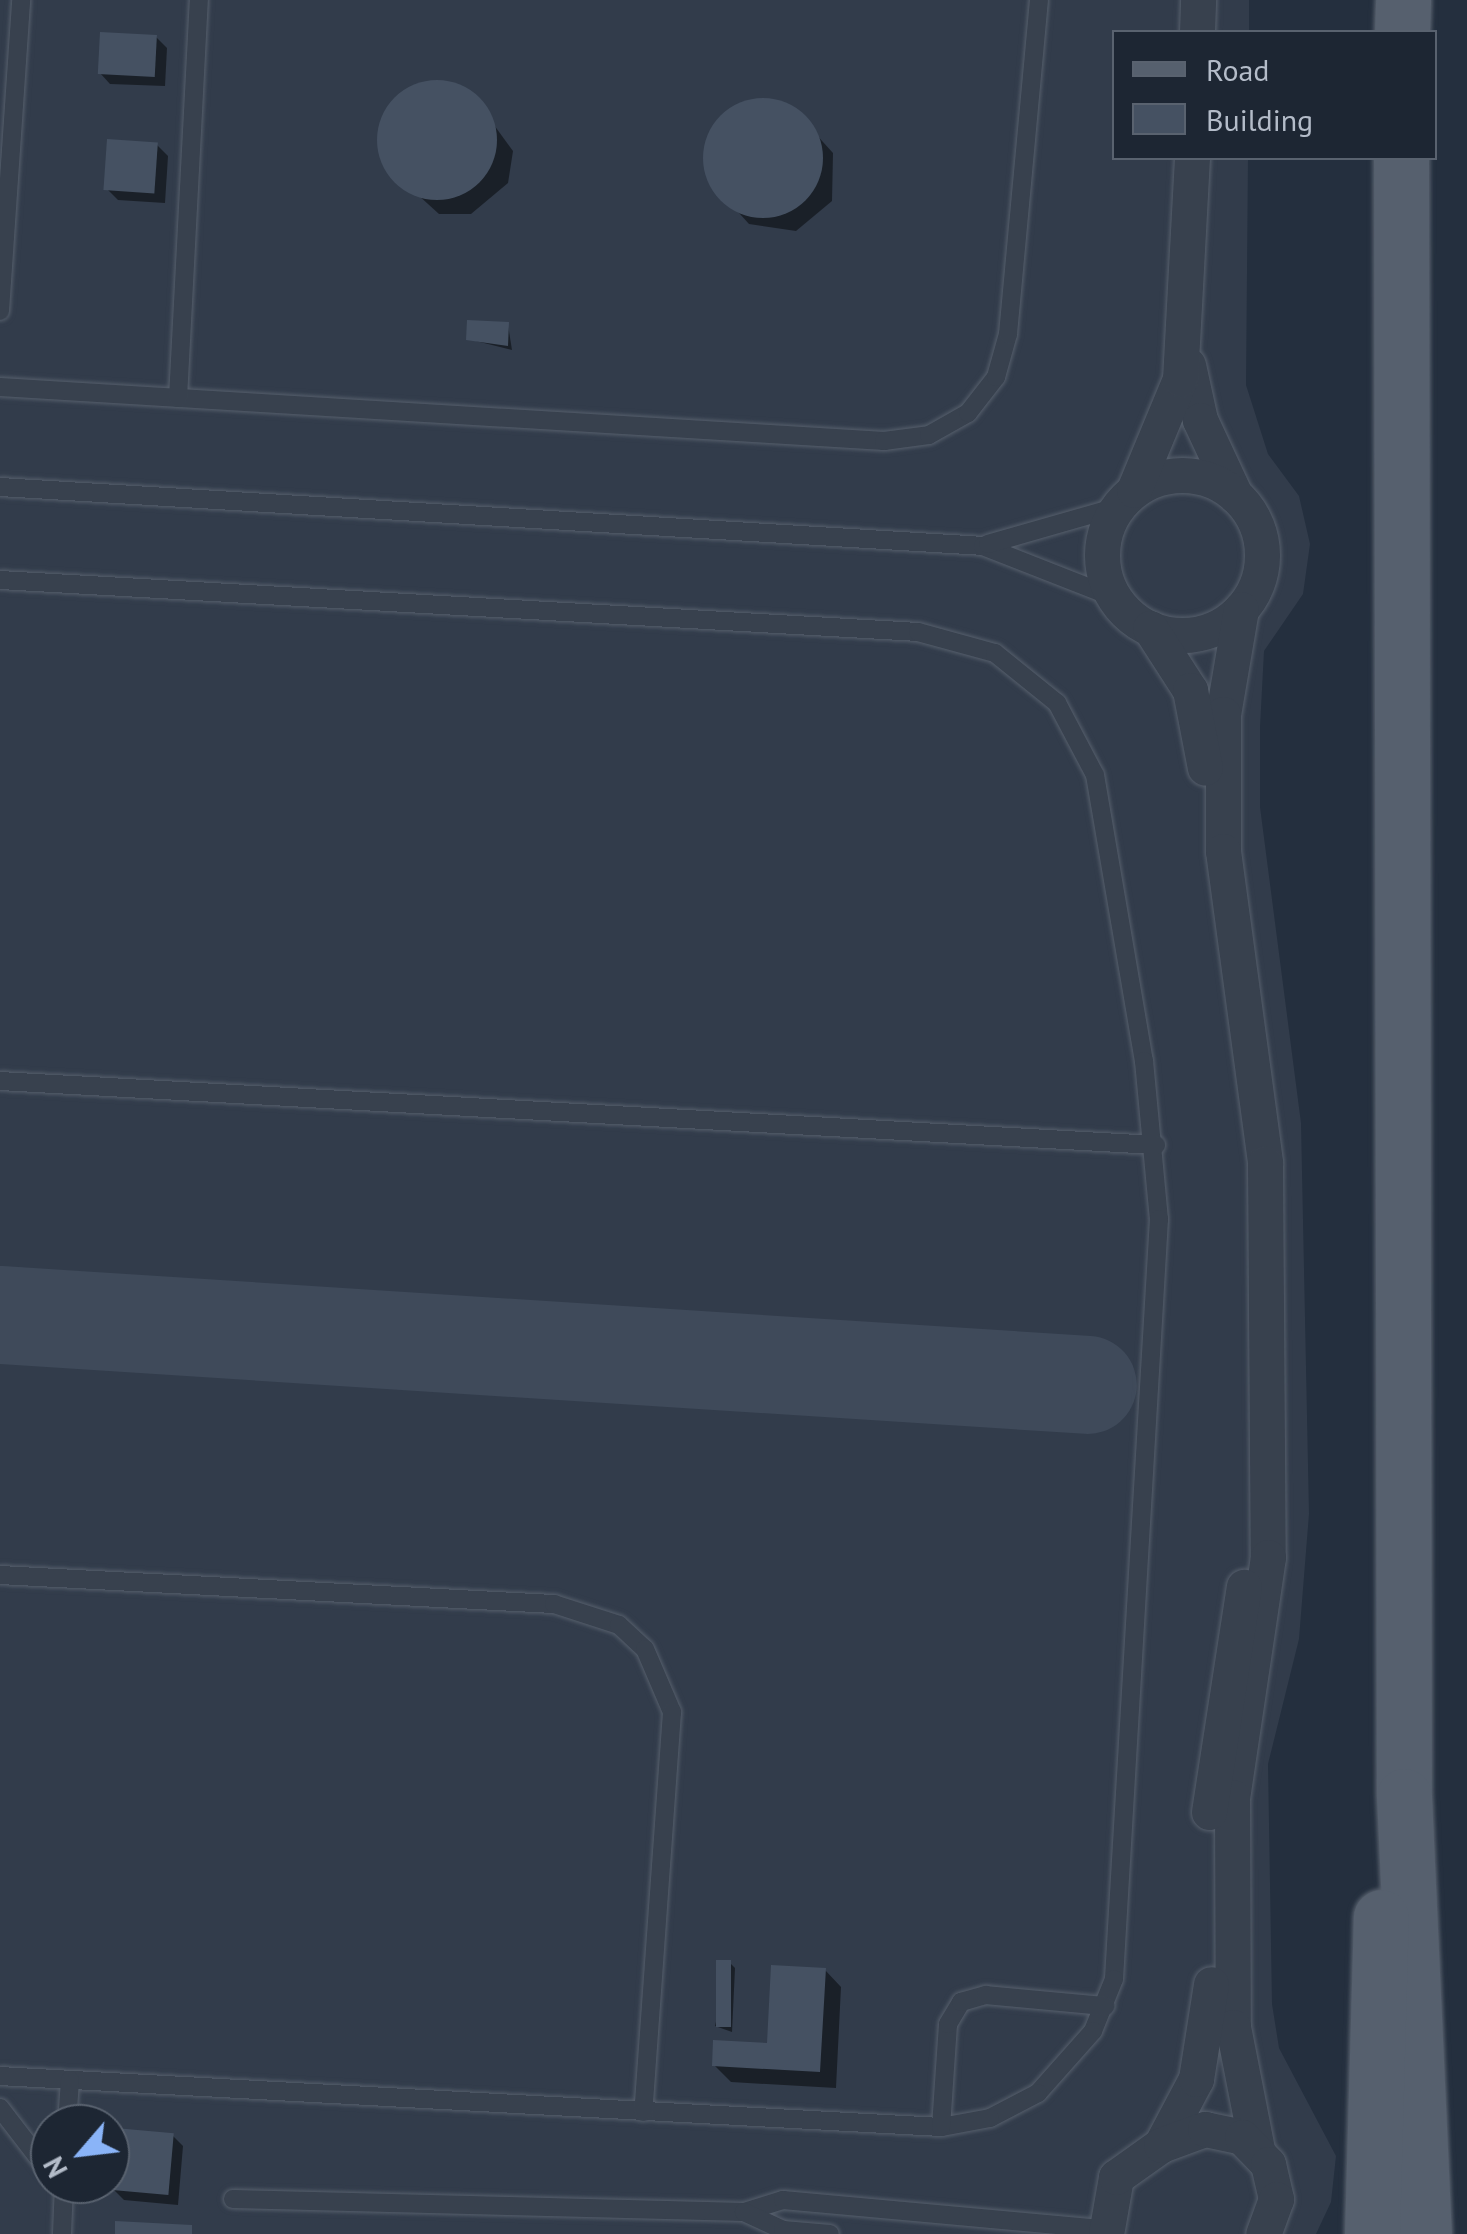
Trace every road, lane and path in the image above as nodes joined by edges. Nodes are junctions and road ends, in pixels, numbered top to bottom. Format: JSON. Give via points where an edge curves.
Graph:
{"nodes":[{"id":1,"x":21,"y":0,"type":"edge"},
{"id":2,"x":199,"y":0,"type":"edge"},
{"id":3,"x":1039,"y":0,"type":"edge"},
{"id":4,"x":1198,"y":0,"type":"edge"},
{"id":5,"x":1403,"y":0,"type":"edge"},
{"id":6,"x":1197,"y":30,"type":"edge"},
{"id":7,"x":1402,"y":30,"type":"edge"},
{"id":8,"x":1192,"y":160,"type":"edge"},
{"id":9,"x":1400,"y":160,"type":"edge"},
{"id":10,"x":0,"y":310,"type":"edge"},
{"id":11,"x":1184,"y":339,"type":"junction"},
{"id":12,"x":0,"y":388,"type":"edge"},
{"id":13,"x":178,"y":398,"type":"junction"},
{"id":14,"x":0,"y":488,"type":"edge"},
{"id":15,"x":1235,"y":495,"type":"junction"},
{"id":16,"x":1126,"y":498,"type":"junction"},
{"id":17,"x":983,"y":546,"type":"junction"},
{"id":18,"x":0,"y":580,"type":"edge"},
{"id":19,"x":1114,"y":596,"type":"junction"},
{"id":20,"x":1241,"y":609,"type":"junction"},
{"id":21,"x":1150,"y":628,"type":"junction"},
{"id":22,"x":0,"y":1081,"type":"edge"},
{"id":23,"x":1156,"y":1146,"type":"junction"},
{"id":24,"x":0,"y":1575,"type":"edge"},
{"id":25,"x":1404,"y":1796,"type":"junction"},
{"id":26,"x":1105,"y":2006,"type":"junction"},
{"id":27,"x":0,"y":2076,"type":"edge"},
{"id":28,"x":70,"y":2080,"type":"junction"},
{"id":29,"x":69,"y":2104,"type":"edge"},
{"id":30,"x":0,"y":2108,"type":"edge"},
{"id":31,"x":643,"y":2112,"type":"junction"},
{"id":32,"x":941,"y":2128,"type":"junction"},
{"id":33,"x":1161,"y":2144,"type":"junction"},
{"id":34,"x":30,"y":2147,"type":"edge"},
{"id":35,"x":1257,"y":2149,"type":"junction"},
{"id":36,"x":233,"y":2199,"type":"dead end"},
{"id":37,"x":61,"y":2204,"type":"edge"},
{"id":38,"x":744,"y":2212,"type":"junction"},
{"id":39,"x":1105,"y":2232,"type":"edge"},
{"id":40,"x":62,"y":2234,"type":"edge"},
{"id":41,"x":830,"y":2234,"type":"edge"},
{"id":42,"x":1263,"y":2234,"type":"edge"},
{"id":43,"x":1372,"y":2234,"type":"edge"},
{"id":44,"x":1424,"y":2234,"type":"edge"}],
"edges":[{"from":1,"to":10,"type":"lane"},
{"from":2,"to":13,"type":"lane"},
{"from":3,"to":13,"type":"lane","via":[[1008,334],[996,377],[968,412],[929,434],[884,441]]},
{"from":4,"to":6,"type":"street"},
{"from":5,"to":7,"type":"main road"},
{"from":8,"to":11,"type":"street"},
{"from":9,"to":25,"type":"main road"},
{"from":11,"to":15,"type":"street","via":[[1200,420]]},
{"from":11,"to":16,"type":"street","via":[[1169,418]]},
{"from":12,"to":13,"type":"lane"},
{"from":14,"to":17,"type":"lane"},
{"from":15,"to":16,"type":"street","via":[[1185,474]]},
{"from":15,"to":20,"type":"street","via":[[1251,514],[1262,563]]},
{"from":16,"to":17,"type":"lane"},
{"from":16,"to":19,"type":"street","via":[[1102,561]]},
{"from":17,"to":19,"type":"lane"},
{"from":18,"to":23,"type":"lane","via":[[918,632],[995,653],[1058,704],[1095,775]]},
{"from":19,"to":21,"type":"street"},
{"from":20,"to":21,"type":"street","via":[[1189,635]]},
{"from":20,"to":35,"type":"street","via":[[1223,714],[1223,850],[1265,1163],[1268,1557],[1232,1797],[1233,2026]]},
{"from":21,"to":33,"type":"street","via":[[1200,725],[1211,930],[1250,1244],[1244,1594],[1208,1788],[1212,2014],[1196,2079]]},
{"from":22,"to":23,"type":"lane"},
{"from":23,"to":26,"type":"lane","via":[[1156,1310],[1120,1909]]},
{"from":24,"to":31,"type":"lane","via":[[554,1604],[619,1625],[645,1649],[672,1712]]},
{"from":25,"to":43,"type":"main road","via":[[1375,1976]]},
{"from":25,"to":44,"type":"main road"},
{"from":26,"to":32,"type":"lane","via":[[1077,2055],[1038,2092],[990,2118]]},
{"from":26,"to":32,"type":"lane","via":[[986,1995],[962,2002],[948,2024]]},
{"from":27,"to":28,"type":"lane"},
{"from":28,"to":29,"type":"lane"},
{"from":28,"to":31,"type":"lane"},
{"from":30,"to":34,"type":"lane"},
{"from":31,"to":32,"type":"lane"},
{"from":33,"to":35,"type":"street","via":[[1205,2129]]},
{"from":33,"to":39,"type":"street","via":[[1116,2177]]},
{"from":35,"to":42,"type":"street","via":[[1276,2199]]},
{"from":36,"to":38,"type":"lane"},
{"from":37,"to":40,"type":"lane"},
{"from":38,"to":39,"type":"lane","via":[[802,2201]]},
{"from":38,"to":41,"type":"lane","via":[[782,2230]]}]}
